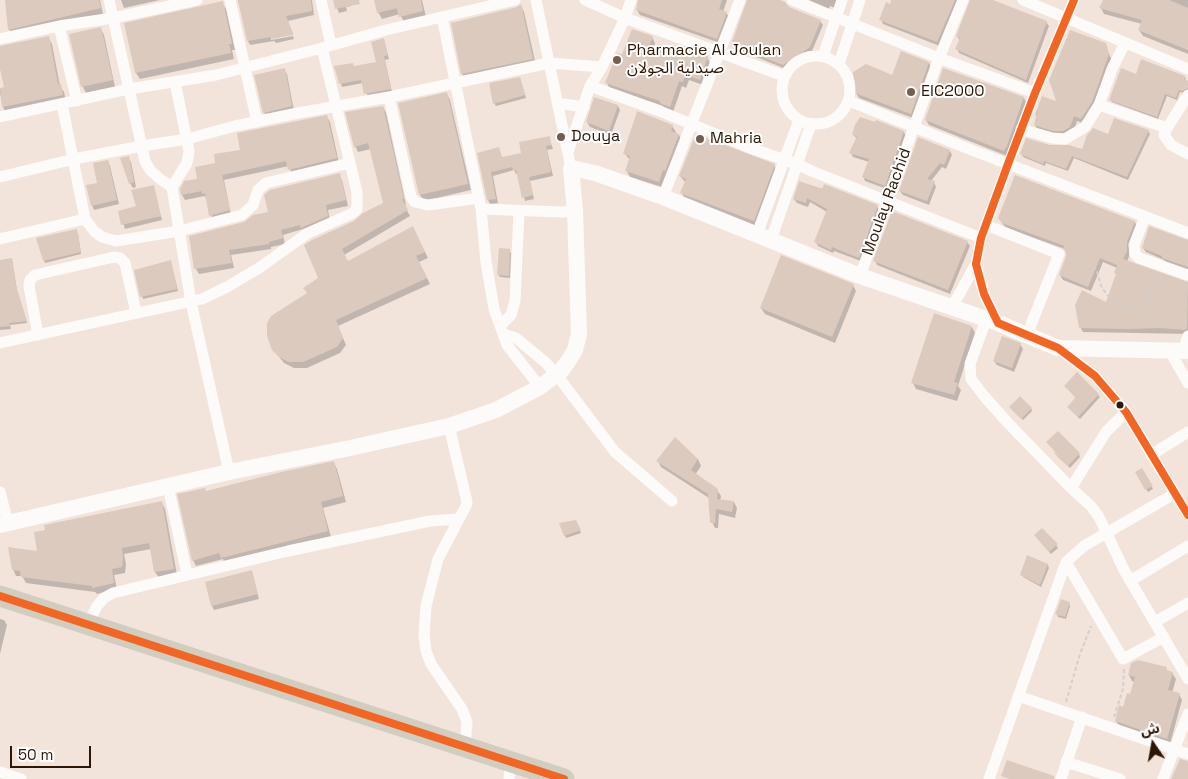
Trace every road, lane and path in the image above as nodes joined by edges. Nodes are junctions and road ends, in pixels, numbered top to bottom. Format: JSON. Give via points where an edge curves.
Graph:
{"nodes":[{"id":1,"x":109,"y":0,"type":"edge"},
{"id":2,"x":197,"y":0,"type":"edge"},
{"id":3,"x":230,"y":0,"type":"edge"},
{"id":4,"x":321,"y":0,"type":"edge"},
{"id":5,"x":515,"y":0,"type":"edge"},
{"id":6,"x":536,"y":0,"type":"edge"},
{"id":7,"x":584,"y":0,"type":"edge"},
{"id":8,"x":631,"y":0,"type":"edge"},
{"id":9,"x":740,"y":0,"type":"edge"},
{"id":10,"x":792,"y":0,"type":"edge"},
{"id":11,"x":842,"y":0,"type":"edge"},
{"id":12,"x":860,"y":0,"type":"edge"},
{"id":13,"x":963,"y":0,"type":"edge"},
{"id":14,"x":1023,"y":0,"type":"edge"},
{"id":15,"x":1074,"y":0,"type":"edge"},
{"id":16,"x":442,"y":17,"type":"junction"},
{"id":17,"x":1066,"y":17,"type":"junction"},
{"id":18,"x":112,"y":18,"type":"junction"},
{"id":19,"x":625,"y":18,"type":"junction"},
{"id":20,"x":836,"y":18,"type":"junction"},
{"id":21,"x":852,"y":24,"type":"junction"},
{"id":22,"x":59,"y":26,"type":"junction"},
{"id":23,"x":0,"y":39,"type":"edge"},
{"id":24,"x":1125,"y":43,"type":"junction"},
{"id":25,"x":326,"y":47,"type":"junction"},
{"id":26,"x":720,"y":52,"type":"junction"},
{"id":27,"x":823,"y":56,"type":"junction"},
{"id":28,"x":939,"y":58,"type":"junction"},
{"id":29,"x":549,"y":63,"type":"junction"},
{"id":30,"x":839,"y":64,"type":"junction"},
{"id":31,"x":602,"y":67,"type":"junction"},
{"id":32,"x":244,"y":68,"type":"junction"},
{"id":33,"x":1188,"y":69,"type":"edge"},
{"id":34,"x":784,"y":76,"type":"junction"},
{"id":35,"x":175,"y":82,"type":"junction"},
{"id":36,"x":456,"y":83,"type":"junction"},
{"id":37,"x":590,"y":86,"type":"junction"},
{"id":38,"x":129,"y":89,"type":"junction"},
{"id":39,"x":1035,"y":93,"type":"junction"},
{"id":40,"x":1188,"y":95,"type":"edge"},
{"id":41,"x":389,"y":97,"type":"junction"},
{"id":42,"x":77,"y":101,"type":"junction"},
{"id":43,"x":849,"y":101,"type":"junction"},
{"id":44,"x":557,"y":103,"type":"junction"},
{"id":45,"x":62,"y":104,"type":"junction"},
{"id":46,"x":1099,"y":105,"type":"junction"},
{"id":47,"x":336,"y":106,"type":"junction"},
{"id":48,"x":584,"y":107,"type":"junction"},
{"id":49,"x":0,"y":117,"type":"edge"},
{"id":50,"x":799,"y":120,"type":"junction"},
{"id":51,"x":257,"y":122,"type":"junction"},
{"id":52,"x":692,"y":124,"type":"junction"},
{"id":53,"x":811,"y":124,"type":"junction"},
{"id":54,"x":914,"y":128,"type":"junction"},
{"id":55,"x":1021,"y":128,"type":"junction"},
{"id":56,"x":1167,"y":128,"type":"junction"},
{"id":57,"x":187,"y":139,"type":"junction"},
{"id":58,"x":142,"y":146,"type":"junction"},
{"id":59,"x":568,"y":152,"type":"junction"},
{"id":60,"x":1188,"y":154,"type":"edge"},
{"id":61,"x":74,"y":159,"type":"junction"},
{"id":62,"x":784,"y":160,"type":"junction"},
{"id":63,"x":350,"y":163,"type":"junction"},
{"id":64,"x":797,"y":164,"type":"junction"},
{"id":65,"x":1008,"y":164,"type":"junction"},
{"id":66,"x":571,"y":168,"type":"junction"},
{"id":67,"x":0,"y":177,"type":"edge"},
{"id":68,"x":172,"y":187,"type":"junction"},
{"id":69,"x":663,"y":197,"type":"junction"},
{"id":70,"x":888,"y":201,"type":"junction"},
{"id":71,"x":480,"y":204,"type":"junction"},
{"id":72,"x":519,"y":211,"type":"junction"},
{"id":73,"x":575,"y":211,"type":"junction"},
{"id":74,"x":1145,"y":217,"type":"junction"},
{"id":75,"x":85,"y":219,"type":"junction"},
{"id":76,"x":986,"y":225,"type":"junction"},
{"id":77,"x":179,"y":231,"type":"junction"},
{"id":78,"x":1188,"y":233,"type":"edge"},
{"id":79,"x":764,"y":237,"type":"junction"},
{"id":80,"x":981,"y":238,"type":"junction"},
{"id":81,"x":0,"y":239,"type":"edge"},
{"id":82,"x":1059,"y":254,"type":"junction"},
{"id":83,"x":976,"y":264,"type":"junction"},
{"id":84,"x":1159,"y":264,"type":"junction"},
{"id":85,"x":1188,"y":275,"type":"edge"},
{"id":86,"x":860,"y":276,"type":"junction"},
{"id":87,"x":191,"y":302,"type":"junction"},
{"id":88,"x":952,"y":307,"type":"junction"},
{"id":89,"x":136,"y":313,"type":"junction"},
{"id":90,"x":992,"y":322,"type":"junction"},
{"id":91,"x":501,"y":330,"type":"junction"},
{"id":92,"x":38,"y":335,"type":"junction"},
{"id":93,"x":1027,"y":335,"type":"junction"},
{"id":94,"x":0,"y":343,"type":"edge"},
{"id":95,"x":1182,"y":347,"type":"edge"},
{"id":96,"x":1058,"y":348,"type":"junction"},
{"id":97,"x":556,"y":374,"type":"junction"},
{"id":98,"x":1188,"y":383,"type":"edge"},
{"id":99,"x":540,"y":387,"type":"junction"},
{"id":100,"x":1126,"y":412,"type":"junction"},
{"id":101,"x":449,"y":426,"type":"junction"},
{"id":102,"x":1188,"y":432,"type":"edge"},
{"id":103,"x":1151,"y":454,"type":"junction"},
{"id":104,"x":229,"y":472,"type":"junction"},
{"id":105,"x":168,"y":486,"type":"junction"},
{"id":106,"x":1072,"y":488,"type":"junction"},
{"id":107,"x":0,"y":492,"type":"edge"},
{"id":108,"x":1181,"y":498,"type":"edge"},
{"id":109,"x":672,"y":501,"type":"dead end"},
{"id":110,"x":1188,"y":515,"type":"edge"},
{"id":111,"x":459,"y":519,"type":"junction"},
{"id":112,"x":4,"y":524,"type":"edge"},
{"id":113,"x":1106,"y":533,"type":"junction"},
{"id":114,"x":1188,"y":546,"type":"edge"},
{"id":115,"x":1066,"y":562,"type":"junction"},
{"id":116,"x":188,"y":574,"type":"junction"},
{"id":117,"x":1130,"y":581,"type":"junction"},
{"id":118,"x":3,"y":594,"type":"edge"},
{"id":119,"x":1188,"y":603,"type":"edge"},
{"id":120,"x":1098,"y":618,"type":"junction"},
{"id":121,"x":1155,"y":622,"type":"junction"},
{"id":122,"x":88,"y":624,"type":"junction"},
{"id":123,"x":1164,"y":637,"type":"junction"},
{"id":124,"x":1123,"y":659,"type":"junction"},
{"id":125,"x":1183,"y":660,"type":"edge"},
{"id":126,"x":1188,"y":680,"type":"edge"},
{"id":127,"x":1018,"y":696,"type":"junction"},
{"id":128,"x":1064,"y":710,"type":"junction"},
{"id":129,"x":1188,"y":714,"type":"edge"},
{"id":130,"x":1082,"y":717,"type":"junction"},
{"id":131,"x":1111,"y":728,"type":"junction"},
{"id":132,"x":465,"y":747,"type":"junction"},
{"id":133,"x":1174,"y":750,"type":"junction"},
{"id":134,"x":1188,"y":754,"type":"edge"},
{"id":135,"x":1066,"y":762,"type":"junction"},
{"id":136,"x":509,"y":770,"type":"edge"},
{"id":137,"x":0,"y":772,"type":"edge"},
{"id":138,"x":21,"y":779,"type":"edge"},
{"id":139,"x":564,"y":779,"type":"edge"},
{"id":140,"x":990,"y":779,"type":"edge"},
{"id":141,"x":1061,"y":779,"type":"edge"},
{"id":142,"x":1120,"y":779,"type":"edge"},
{"id":143,"x":1163,"y":779,"type":"edge"}],
"edges":[{"from":1,"to":18,"type":"street"},
{"from":2,"to":18,"type":"street"},
{"from":3,"to":32,"type":"street"},
{"from":4,"to":25,"type":"street"},
{"from":5,"to":16,"type":"street"},
{"from":6,"to":29,"type":"street"},
{"from":7,"to":19,"type":"street"},
{"from":8,"to":19,"type":"street"},
{"from":9,"to":26,"type":"street"},
{"from":10,"to":20,"type":"street"},
{"from":11,"to":20,"type":"street"},
{"from":12,"to":21,"type":"street"},
{"from":13,"to":28,"type":"street","name":"Moulay Rachid"},
{"from":14,"to":17,"type":"street"},
{"from":15,"to":17,"type":"street"},
{"from":16,"to":25,"type":"street"},
{"from":16,"to":36,"type":"street"},
{"from":17,"to":24,"type":"street"},
{"from":17,"to":39,"type":"street"},
{"from":18,"to":22,"type":"street"},
{"from":18,"to":38,"type":"street"},
{"from":19,"to":26,"type":"street"},
{"from":19,"to":31,"type":"street"},
{"from":20,"to":21,"type":"street"},
{"from":20,"to":27,"type":"street"},
{"from":21,"to":28,"type":"street"},
{"from":21,"to":30,"type":"street"},
{"from":22,"to":23,"type":"street"},
{"from":22,"to":42,"type":"street"},
{"from":24,"to":33,"type":"street"},
{"from":24,"to":46,"type":"street"},
{"from":25,"to":32,"type":"street"},
{"from":25,"to":47,"type":"street"},
{"from":26,"to":34,"type":"street"},
{"from":26,"to":52,"type":"street"},
{"from":27,"to":30,"type":"street"},
{"from":27,"to":34,"type":"street","via":[[800,60]]},
{"from":28,"to":39,"type":"street"},
{"from":28,"to":54,"type":"street","name":"Moulay Rachid"},
{"from":29,"to":31,"type":"street"},
{"from":29,"to":36,"type":"street"},
{"from":29,"to":44,"type":"street"},
{"from":30,"to":43,"type":"street","via":[[848,77]]},
{"from":31,"to":37,"type":"street"},
{"from":32,"to":35,"type":"street"},
{"from":32,"to":51,"type":"street"},
{"from":34,"to":50,"type":"street","via":[[783,101]]},
{"from":35,"to":38,"type":"street"},
{"from":35,"to":57,"type":"street"},
{"from":36,"to":41,"type":"street"},
{"from":36,"to":71,"type":"street"},
{"from":37,"to":48,"type":"street"},
{"from":37,"to":52,"type":"street"},
{"from":38,"to":42,"type":"street"},
{"from":38,"to":58,"type":"street"},
{"from":39,"to":55,"type":"street"},
{"from":40,"to":56,"type":"street"},
{"from":41,"to":47,"type":"street"},
{"from":41,"to":71,"type":"street","via":[[411,197],[415,202],[428,205]]},
{"from":42,"to":45,"type":"street"},
{"from":43,"to":53,"type":"street","via":[[830,121]]},
{"from":43,"to":54,"type":"street"},
{"from":44,"to":48,"type":"street"},
{"from":44,"to":59,"type":"street"},
{"from":45,"to":49,"type":"street"},
{"from":45,"to":61,"type":"street"},
{"from":46,"to":55,"type":"street","via":[[1085,127],[1065,139]]},
{"from":46,"to":56,"type":"street"},
{"from":47,"to":51,"type":"street"},
{"from":47,"to":63,"type":"street"},
{"from":48,"to":59,"type":"street"},
{"from":50,"to":53,"type":"street"},
{"from":50,"to":62,"type":"street"},
{"from":51,"to":57,"type":"street"},
{"from":52,"to":62,"type":"street"},
{"from":52,"to":69,"type":"street"},
{"from":53,"to":64,"type":"street"},
{"from":54,"to":65,"type":"street","name":"Moulay Rachid"},
{"from":54,"to":70,"type":"street","name":"Moulay Rachid"},
{"from":55,"to":65,"type":"street"},
{"from":56,"to":60,"type":"street","via":[[1166,140],[1177,150]]},
{"from":57,"to":58,"type":"street"},
{"from":57,"to":68,"type":"street","via":[[187,163]]},
{"from":58,"to":61,"type":"street"},
{"from":58,"to":68,"type":"street","via":[[150,170]]},
{"from":59,"to":66,"type":"street"},
{"from":61,"to":67,"type":"street"},
{"from":61,"to":75,"type":"street"},
{"from":62,"to":64,"type":"street"},
{"from":62,"to":79,"type":"street"},
{"from":63,"to":77,"type":"street","via":[[266,183],[258,190],[253,205],[242,215]]},
{"from":63,"to":87,"type":"street","via":[[357,209],[308,233],[227,287]]},
{"from":64,"to":70,"type":"street"},
{"from":64,"to":79,"type":"street"},
{"from":65,"to":74,"type":"street","name":"Moulay Rachid"},
{"from":65,"to":76,"type":"street"},
{"from":66,"to":69,"type":"street"},
{"from":66,"to":73,"type":"street"},
{"from":68,"to":77,"type":"street"},
{"from":69,"to":79,"type":"street"},
{"from":70,"to":80,"type":"street"},
{"from":70,"to":86,"type":"street","name":"Moulay Rachid"},
{"from":71,"to":72,"type":"street"},
{"from":71,"to":91,"type":"street","via":[[489,288]]},
{"from":72,"to":73,"type":"street"},
{"from":72,"to":91,"type":"street","via":[[515,302]]},
{"from":73,"to":97,"type":"street","via":[[579,334],[575,350]]},
{"from":74,"to":78,"type":"street","name":"Moulay Rachid"},
{"from":74,"to":84,"type":"street","via":[[1134,245],[1135,254]]},
{"from":75,"to":77,"type":"street","via":[[102,237],[116,241]]},
{"from":75,"to":81,"type":"street"},
{"from":76,"to":80,"type":"street"},
{"from":76,"to":82,"type":"street"},
{"from":77,"to":87,"type":"street"},
{"from":79,"to":86,"type":"street"},
{"from":80,"to":83,"type":"street"},
{"from":82,"to":84,"type":"path","via":[[1096,269],[1102,288],[1109,297],[1136,309],[1146,306]]},
{"from":82,"to":93,"type":"street"},
{"from":83,"to":88,"type":"street"},
{"from":83,"to":90,"type":"street"},
{"from":84,"to":85,"type":"street"},
{"from":86,"to":88,"type":"street"},
{"from":87,"to":89,"type":"street"},
{"from":87,"to":104,"type":"street"},
{"from":88,"to":90,"type":"street"},
{"from":89,"to":92,"type":"street"},
{"from":89,"to":92,"type":"street","via":[[125,263],[114,257],[35,275],[30,280]]},
{"from":90,"to":93,"type":"street"},
{"from":90,"to":106,"type":"street","via":[[970,364],[971,379]]},
{"from":91,"to":97,"type":"street","via":[[527,346]]},
{"from":91,"to":99,"type":"street","via":[[510,350]]},
{"from":92,"to":94,"type":"street"},
{"from":93,"to":96,"type":"street"},
{"from":95,"to":96,"type":"street"},
{"from":95,"to":98,"type":"street"},
{"from":96,"to":100,"type":"street","via":[[1095,376]]},
{"from":97,"to":99,"type":"street"},
{"from":97,"to":109,"type":"street","via":[[616,452]]},
{"from":99,"to":101,"type":"street","via":[[496,410]]},
{"from":100,"to":103,"type":"street"},
{"from":100,"to":106,"type":"street","via":[[1106,432]]},
{"from":101,"to":104,"type":"street"},
{"from":101,"to":111,"type":"street","via":[[467,502]]},
{"from":102,"to":103,"type":"street"},
{"from":103,"to":108,"type":"street"},
{"from":104,"to":105,"type":"street"},
{"from":105,"to":112,"type":"street"},
{"from":105,"to":116,"type":"street"},
{"from":106,"to":113,"type":"street","via":[[1099,516]]},
{"from":107,"to":112,"type":"street"},
{"from":108,"to":110,"type":"street"},
{"from":108,"to":113,"type":"street"},
{"from":111,"to":116,"type":"street","via":[[430,521]]},
{"from":111,"to":132,"type":"street","via":[[438,559],[426,606],[424,635],[431,664],[462,709],[466,722]]},
{"from":113,"to":115,"type":"street"},
{"from":113,"to":117,"type":"street"},
{"from":114,"to":117,"type":"street"},
{"from":115,"to":120,"type":"street"},
{"from":115,"to":127,"type":"street"},
{"from":116,"to":122,"type":"street","via":[[113,592],[97,606]]},
{"from":117,"to":121,"type":"street"},
{"from":118,"to":122,"type":"highway"},
{"from":119,"to":121,"type":"street"},
{"from":120,"to":124,"type":"street"},
{"from":120,"to":128,"type":"path","via":[[1089,630]]},
{"from":121,"to":123,"type":"street"},
{"from":122,"to":132,"type":"highway"},
{"from":123,"to":124,"type":"street"},
{"from":123,"to":125,"type":"street"},
{"from":124,"to":131,"type":"path","via":[[1124,689]]},
{"from":125,"to":126,"type":"street"},
{"from":127,"to":128,"type":"street"},
{"from":127,"to":140,"type":"street"},
{"from":128,"to":130,"type":"street"},
{"from":129,"to":133,"type":"street"},
{"from":130,"to":131,"type":"street"},
{"from":130,"to":135,"type":"street"},
{"from":131,"to":133,"type":"street"},
{"from":132,"to":136,"type":"highway"},
{"from":133,"to":134,"type":"street"},
{"from":133,"to":143,"type":"street"},
{"from":135,"to":141,"type":"street"},
{"from":135,"to":142,"type":"street"},
{"from":136,"to":139,"type":"highway"},
{"from":137,"to":138,"type":"street"}]}
